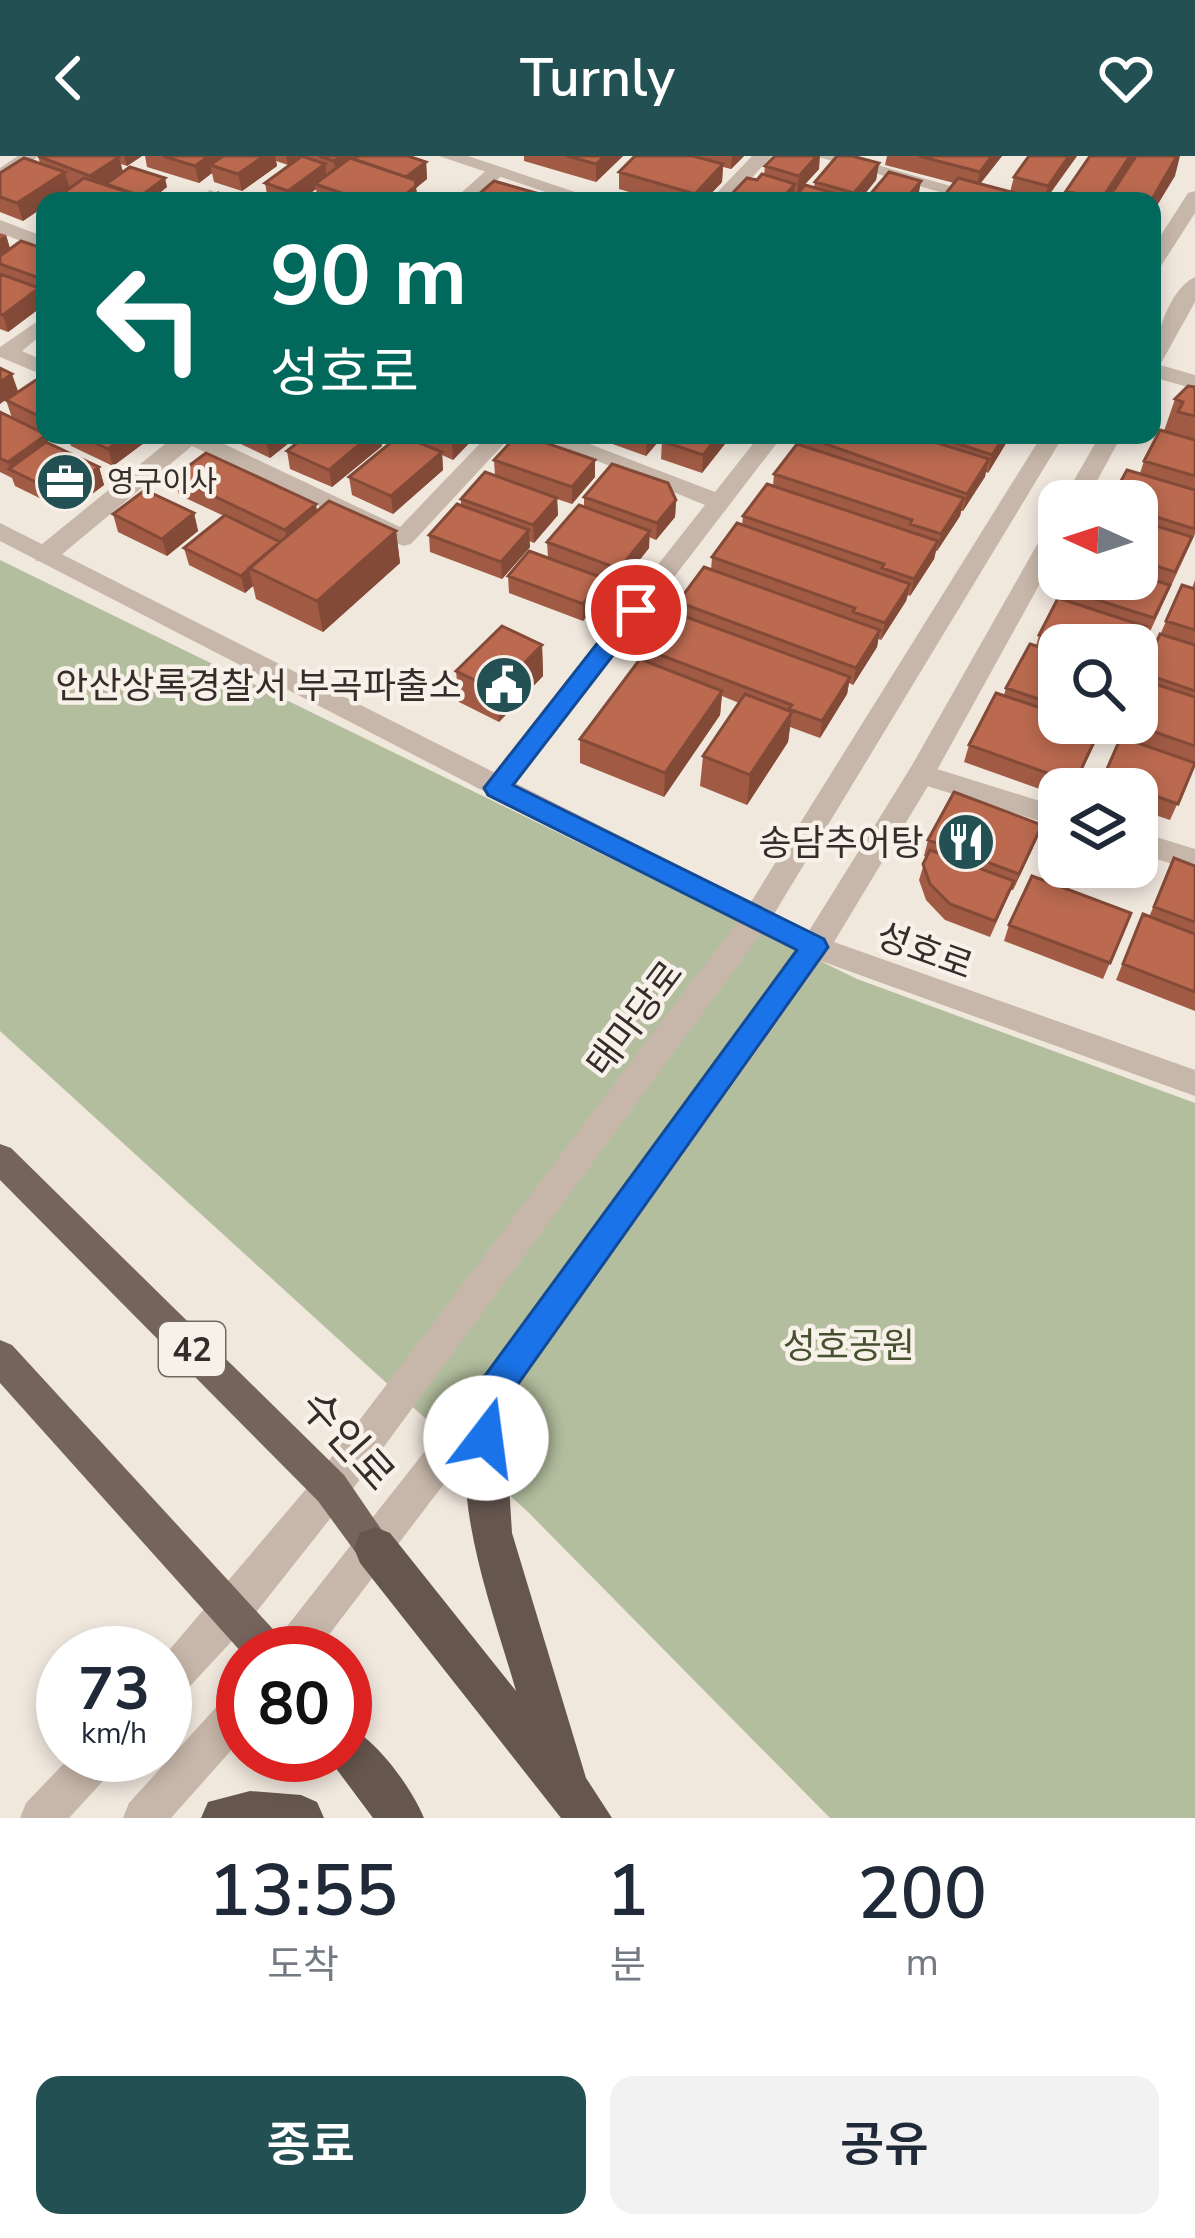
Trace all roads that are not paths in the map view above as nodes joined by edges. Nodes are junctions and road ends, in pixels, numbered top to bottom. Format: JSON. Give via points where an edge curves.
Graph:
{"nodes":[{"id":1,"x":30,"y":156,"type":"edge"},
{"id":2,"x":448,"y":156,"type":"edge"},
{"id":3,"x":763,"y":156,"type":"edge"},
{"id":4,"x":824,"y":156,"type":"edge"},
{"id":5,"x":497,"y":171,"type":"junction"},
{"id":6,"x":0,"y":177,"type":"edge"},
{"id":7,"x":472,"y":192,"type":"edge"},
{"id":8,"x":564,"y":192,"type":"edge"},
{"id":9,"x":728,"y":192,"type":"edge"},
{"id":10,"x":959,"y":192,"type":"edge"},
{"id":11,"x":1195,"y":196,"type":"edge"},
{"id":12,"x":0,"y":226,"type":"edge"},
{"id":13,"x":36,"y":240,"type":"edge"},
{"id":14,"x":1161,"y":244,"type":"edge"},
{"id":15,"x":1195,"y":283,"type":"edge"},
{"id":16,"x":36,"y":329,"type":"edge"},
{"id":17,"x":1161,"y":345,"type":"edge"},
{"id":18,"x":36,"y":365,"type":"edge"},
{"id":19,"x":1161,"y":373,"type":"edge"},
{"id":20,"x":1195,"y":382,"type":"edge"},
{"id":21,"x":179,"y":444,"type":"edge"},
{"id":22,"x":206,"y":444,"type":"edge"},
{"id":23,"x":493,"y":444,"type":"edge"},
{"id":24,"x":568,"y":444,"type":"edge"},
{"id":25,"x":765,"y":444,"type":"edge"},
{"id":26,"x":1047,"y":444,"type":"edge"},
{"id":27,"x":1106,"y":444,"type":"edge"},
{"id":28,"x":1086,"y":480,"type":"edge"},
{"id":29,"x":720,"y":502,"type":"junction"},
{"id":30,"x":0,"y":531,"type":"edge"},
{"id":31,"x":45,"y":556,"type":"junction"},
{"id":32,"x":1038,"y":565,"type":"edge"},
{"id":33,"x":921,"y":774,"type":"junction"},
{"id":34,"x":496,"y":788,"type":"junction"},
{"id":35,"x":1038,"y":810,"type":"edge"},
{"id":36,"x":1158,"y":849,"type":"edge"},
{"id":37,"x":1195,"y":860,"type":"edge"},
{"id":38,"x":756,"y":920,"type":"junction"},
{"id":39,"x":815,"y":947,"type":"junction"},
{"id":40,"x":1195,"y":1084,"type":"edge"},
{"id":41,"x":0,"y":1158,"type":"edge"},
{"id":42,"x":0,"y":1357,"type":"edge"},
{"id":43,"x":496,"y":1388,"type":"junction"},
{"id":44,"x":331,"y":1488,"type":"junction"},
{"id":45,"x":375,"y":1548,"type":"junction"},
{"id":46,"x":230,"y":1615,"type":"junction"},
{"id":47,"x":241,"y":1626,"type":"edge"},
{"id":48,"x":313,"y":1626,"type":"edge"},
{"id":49,"x":192,"y":1655,"type":"edge"},
{"id":50,"x":216,"y":1737,"type":"edge"},
{"id":51,"x":372,"y":1781,"type":"edge"},
{"id":52,"x":75,"y":1782,"type":"edge"},
{"id":53,"x":578,"y":1806,"type":"edge"},
{"id":54,"x":41,"y":1818,"type":"edge"},
{"id":55,"x":144,"y":1818,"type":"edge"},
{"id":56,"x":224,"y":1818,"type":"edge"},
{"id":57,"x":301,"y":1818,"type":"edge"},
{"id":58,"x":401,"y":1818,"type":"edge"}],
"edges":[{"from":1,"to":6,"type":"street"},
{"from":2,"to":5,"type":"street"},
{"from":3,"to":9,"type":"street"},
{"from":4,"to":10,"type":"street"},
{"from":5,"to":7,"type":"street"},
{"from":5,"to":8,"type":"street"},
{"from":11,"to":14,"type":"street"},
{"from":12,"to":13,"type":"street"},
{"from":15,"to":17,"type":"street"},
{"from":16,"to":18,"type":"street","via":[[7,352]]},
{"from":19,"to":20,"type":"street"},
{"from":21,"to":31,"type":"street"},
{"from":22,"to":23,"type":"street","via":[[404,538]]},
{"from":24,"to":29,"type":"street"},
{"from":25,"to":29,"type":"street"},
{"from":26,"to":38,"type":"street","name":"태마당로"},
{"from":27,"to":28,"type":"street"},
{"from":29,"to":34,"type":"street"},
{"from":30,"to":31,"type":"street","name":"성호로"},
{"from":31,"to":34,"type":"street","name":"성호로"},
{"from":32,"to":33,"type":"street"},
{"from":33,"to":35,"type":"street"},
{"from":33,"to":39,"type":"street"},
{"from":34,"to":38,"type":"street","name":"성호로"},
{"from":36,"to":37,"type":"street"},
{"from":38,"to":39,"type":"street","name":"성호로"},
{"from":38,"to":44,"type":"street","name":"태마당로"},
{"from":39,"to":40,"type":"street","name":"성호로"},
{"from":39,"to":43,"type":"street"},
{"from":41,"to":44,"type":"main road","name":"수인로","number":"42"},
{"from":42,"to":46,"type":"main road"},
{"from":43,"to":45,"type":"street"},
{"from":43,"to":53,"type":"highway","via":[[486,1438],[490,1533]]},
{"from":44,"to":45,"type":"main road","name":"수인로","number":"42"},
{"from":44,"to":46,"type":"street","name":"태마당로"},
{"from":45,"to":48,"type":"street"},
{"from":45,"to":53,"type":"highway","name":"수인로","number":"42"},
{"from":46,"to":47,"type":"main road"},
{"from":46,"to":49,"type":"street","name":"태마당로"},
{"from":50,"to":55,"type":"street"},
{"from":51,"to":58,"type":"highway"},
{"from":52,"to":54,"type":"street"},
{"from":56,"to":57,"type":"highway"}]}
